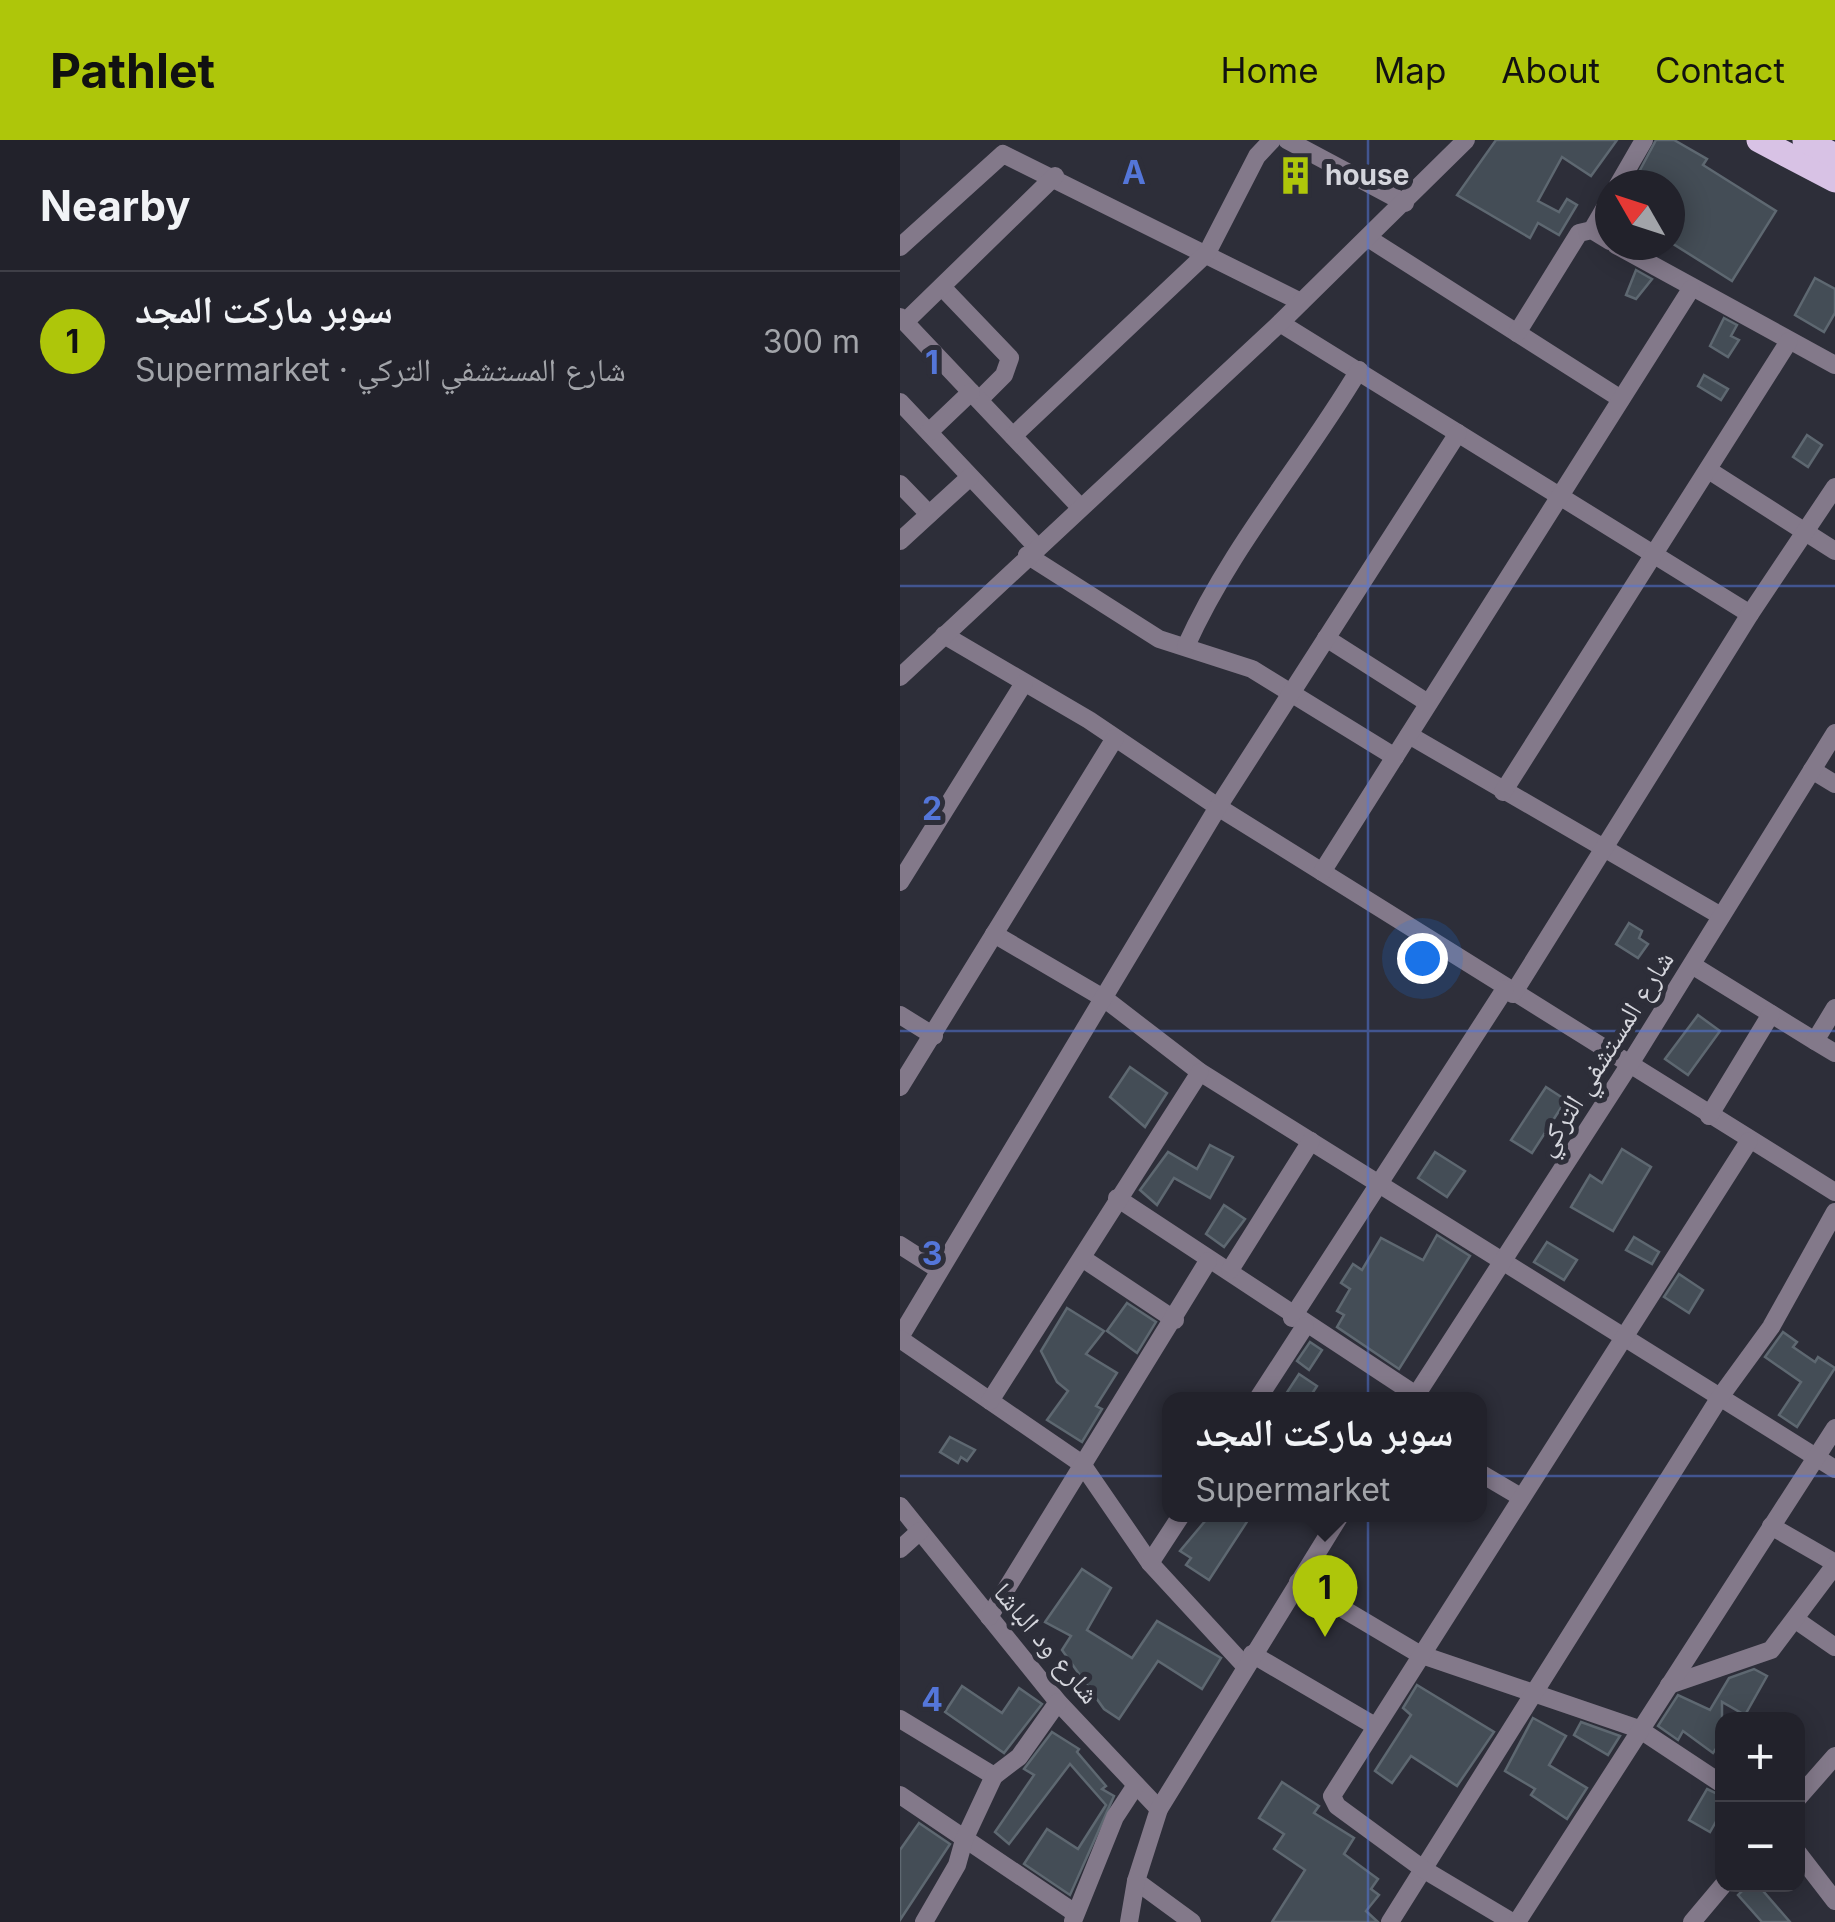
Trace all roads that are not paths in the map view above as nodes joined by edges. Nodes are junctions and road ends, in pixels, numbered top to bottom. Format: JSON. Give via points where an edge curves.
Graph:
{"nodes":[{"id":1,"x":1272,"y":140,"type":"edge"},
{"id":2,"x":1287,"y":140,"type":"edge"},
{"id":3,"x":1466,"y":140,"type":"edge"},
{"id":4,"x":1644,"y":140,"type":"edge"},
{"id":5,"x":1759,"y":140,"type":"edge"},
{"id":6,"x":1806,"y":140,"type":"edge"},
{"id":7,"x":1835,"y":156,"type":"edge"},
{"id":8,"x":1627,"y":170,"type":"edge"},
{"id":9,"x":1055,"y":176,"type":"junction"},
{"id":10,"x":1835,"y":180,"type":"edge"},
{"id":11,"x":1405,"y":203,"type":"junction"},
{"id":12,"x":1595,"y":225,"type":"edge"},
{"id":13,"x":1592,"y":230,"type":"junction"},
{"id":14,"x":1595,"y":232,"type":"edge"},
{"id":15,"x":1368,"y":238,"type":"junction"},
{"id":16,"x":900,"y":247,"type":"edge"},
{"id":17,"x":1208,"y":253,"type":"junction"},
{"id":18,"x":1642,"y":260,"type":"edge"},
{"id":19,"x":942,"y":286,"type":"junction"},
{"id":20,"x":1691,"y":289,"type":"junction"},
{"id":21,"x":1301,"y":302,"type":"junction"},
{"id":22,"x":902,"y":319,"type":"edge"},
{"id":23,"x":1280,"y":322,"type":"junction"},
{"id":24,"x":1517,"y":333,"type":"junction"},
{"id":25,"x":1789,"y":341,"type":"junction"},
{"id":26,"x":1835,"y":365,"type":"edge"},
{"id":27,"x":1360,"y":370,"type":"junction"},
{"id":28,"x":975,"y":396,"type":"junction"},
{"id":29,"x":1621,"y":399,"type":"junction"},
{"id":30,"x":900,"y":402,"type":"edge"},
{"id":31,"x":928,"y":432,"type":"junction"},
{"id":32,"x":1458,"y":433,"type":"junction"},
{"id":33,"x":1013,"y":436,"type":"junction"},
{"id":34,"x":1710,"y":471,"type":"junction"},
{"id":35,"x":970,"y":477,"type":"junction"},
{"id":36,"x":900,"y":484,"type":"edge"},
{"id":37,"x":1835,"y":487,"type":"edge"},
{"id":38,"x":1558,"y":496,"type":"junction"},
{"id":39,"x":1080,"y":507,"type":"junction"},
{"id":40,"x":929,"y":514,"type":"junction"},
{"id":41,"x":1805,"y":532,"type":"junction"},
{"id":42,"x":900,"y":542,"type":"edge"},
{"id":43,"x":1835,"y":550,"type":"edge"},
{"id":44,"x":1032,"y":551,"type":"junction"},
{"id":45,"x":1654,"y":555,"type":"junction"},
{"id":46,"x":1750,"y":614,"type":"junction"},
{"id":47,"x":944,"y":636,"type":"junction"},
{"id":48,"x":1326,"y":638,"type":"junction"},
{"id":49,"x":1186,"y":646,"type":"junction"},
{"id":50,"x":900,"y":677,"type":"edge"},
{"id":51,"x":1024,"y":684,"type":"junction"},
{"id":52,"x":1290,"y":691,"type":"junction"},
{"id":53,"x":1428,"y":702,"type":"junction"},
{"id":54,"x":1835,"y":732,"type":"edge"},
{"id":55,"x":1409,"y":735,"type":"junction"},
{"id":56,"x":1115,"y":738,"type":"junction"},
{"id":57,"x":1395,"y":757,"type":"junction"},
{"id":58,"x":1812,"y":770,"type":"junction"},
{"id":59,"x":1835,"y":784,"type":"edge"},
{"id":60,"x":1503,"y":792,"type":"junction"},
{"id":61,"x":1218,"y":807,"type":"junction"},
{"id":62,"x":1603,"y":850,"type":"junction"},
{"id":63,"x":1322,"y":872,"type":"junction"},
{"id":64,"x":900,"y":882,"type":"edge"},
{"id":65,"x":1721,"y":916,"type":"junction"},
{"id":66,"x":994,"y":934,"type":"junction"},
{"id":67,"x":1692,"y":965,"type":"junction"},
{"id":68,"x":1509,"y":991,"type":"junction"},
{"id":69,"x":1105,"y":1000,"type":"junction"},
{"id":70,"x":1835,"y":1008,"type":"edge"},
{"id":71,"x":900,"y":1014,"type":"edge"},
{"id":72,"x":1770,"y":1014,"type":"junction"},
{"id":73,"x":934,"y":1036,"type":"junction"},
{"id":74,"x":1815,"y":1041,"type":"junction"},
{"id":75,"x":1835,"y":1052,"type":"edge"},
{"id":76,"x":1628,"y":1067,"type":"junction"},
{"id":77,"x":1200,"y":1072,"type":"junction"},
{"id":78,"x":900,"y":1087,"type":"edge"},
{"id":79,"x":1709,"y":1116,"type":"junction"},
{"id":80,"x":1749,"y":1141,"type":"junction"},
{"id":81,"x":1311,"y":1142,"type":"junction"},
{"id":82,"x":1381,"y":1185,"type":"junction"},
{"id":83,"x":1835,"y":1192,"type":"edge"},
{"id":84,"x":1117,"y":1198,"type":"junction"},
{"id":85,"x":1835,"y":1212,"type":"edge"},
{"id":86,"x":900,"y":1245,"type":"edge"},
{"id":87,"x":1082,"y":1258,"type":"junction"},
{"id":88,"x":1208,"y":1261,"type":"junction"},
{"id":89,"x":1504,"y":1262,"type":"junction"},
{"id":90,"x":939,"y":1270,"type":"junction"},
{"id":91,"x":1230,"y":1270,"type":"junction"},
{"id":92,"x":1175,"y":1320,"type":"junction"},
{"id":93,"x":1299,"y":1322,"type":"junction"},
{"id":94,"x":1624,"y":1336,"type":"junction"},
{"id":95,"x":900,"y":1338,"type":"edge"},
{"id":96,"x":1261,"y":1392,"type":"edge"},
{"id":97,"x":1406,"y":1392,"type":"edge"},
{"id":98,"x":1417,"y":1392,"type":"edge"},
{"id":99,"x":1720,"y":1397,"type":"junction"},
{"id":100,"x":990,"y":1402,"type":"junction"},
{"id":101,"x":1835,"y":1428,"type":"edge"},
{"id":102,"x":1816,"y":1457,"type":"junction"},
{"id":103,"x":1082,"y":1464,"type":"junction"},
{"id":104,"x":1835,"y":1469,"type":"edge"},
{"id":105,"x":1487,"y":1477,"type":"edge"},
{"id":106,"x":1519,"y":1496,"type":"junction"},
{"id":107,"x":900,"y":1506,"type":"edge"},
{"id":108,"x":1177,"y":1522,"type":"edge"},
{"id":109,"x":1336,"y":1522,"type":"edge"},
{"id":110,"x":1771,"y":1526,"type":"junction"},
{"id":111,"x":920,"y":1532,"type":"junction"},
{"id":112,"x":900,"y":1549,"type":"edge"},
{"id":113,"x":1150,"y":1563,"type":"junction"},
{"id":114,"x":1835,"y":1564,"type":"edge"},
{"id":115,"x":1298,"y":1582,"type":"junction"},
{"id":116,"x":989,"y":1616,"type":"junction"},
{"id":117,"x":1796,"y":1620,"type":"junction"},
{"id":118,"x":1835,"y":1647,"type":"edge"},
{"id":119,"x":1419,"y":1654,"type":"junction"},
{"id":120,"x":1249,"y":1660,"type":"junction"},
{"id":121,"x":1670,"y":1684,"type":"junction"},
{"id":122,"x":1535,"y":1694,"type":"junction"},
{"id":123,"x":1058,"y":1702,"type":"junction"},
{"id":124,"x":902,"y":1725,"type":"edge"},
{"id":125,"x":1374,"y":1726,"type":"junction"},
{"id":126,"x":1639,"y":1729,"type":"junction"},
{"id":127,"x":1835,"y":1756,"type":"edge"},
{"id":128,"x":994,"y":1776,"type":"junction"},
{"id":129,"x":1715,"y":1779,"type":"edge"},
{"id":130,"x":1136,"y":1786,"type":"junction"},
{"id":131,"x":1805,"y":1790,"type":"edge"},
{"id":132,"x":900,"y":1795,"type":"edge"},
{"id":133,"x":1159,"y":1809,"type":"junction"},
{"id":134,"x":964,"y":1840,"type":"junction"},
{"id":135,"x":1805,"y":1862,"type":"edge"},
{"id":136,"x":1423,"y":1869,"type":"junction"},
{"id":137,"x":1136,"y":1881,"type":"junction"},
{"id":138,"x":1717,"y":1892,"type":"edge"},
{"id":139,"x":1835,"y":1901,"type":"edge"},
{"id":140,"x":1074,"y":1918,"type":"edge"},
{"id":141,"x":924,"y":1922,"type":"edge"},
{"id":142,"x":1129,"y":1922,"type":"edge"},
{"id":143,"x":1192,"y":1922,"type":"edge"},
{"id":144,"x":1390,"y":1922,"type":"edge"},
{"id":145,"x":1514,"y":1922,"type":"edge"},
{"id":146,"x":1692,"y":1922,"type":"edge"}],
"edges":[{"from":1,"to":17,"type":"street","via":[[1257,156]]},
{"from":2,"to":11,"type":"street"},
{"from":3,"to":11,"type":"street"},
{"from":4,"to":8,"type":"street"},
{"from":5,"to":10,"type":"main road"},
{"from":6,"to":7,"type":"main road"},
{"from":9,"to":16,"type":"street","via":[[1003,154]]},
{"from":9,"to":17,"type":"street"},
{"from":9,"to":19,"type":"street"},
{"from":11,"to":15,"type":"street"},
{"from":12,"to":13,"type":"street"},
{"from":13,"to":14,"type":"street"},
{"from":13,"to":24,"type":"street","via":[[1579,233]]},
{"from":15,"to":21,"type":"street"},
{"from":15,"to":24,"type":"street"},
{"from":17,"to":21,"type":"street"},
{"from":17,"to":33,"type":"street"},
{"from":18,"to":20,"type":"street"},
{"from":19,"to":22,"type":"street"},
{"from":19,"to":28,"type":"street","via":[[1010,358],[1004,375]]},
{"from":20,"to":25,"type":"street"},
{"from":20,"to":29,"type":"street"},
{"from":21,"to":23,"type":"street"},
{"from":22,"to":28,"type":"street"},
{"from":23,"to":27,"type":"street"},
{"from":23,"to":39,"type":"street"},
{"from":24,"to":29,"type":"street"},
{"from":25,"to":26,"type":"street"},
{"from":25,"to":34,"type":"street"},
{"from":27,"to":32,"type":"street"},
{"from":27,"to":49,"type":"street","via":[[1224,570]]},
{"from":28,"to":31,"type":"street"},
{"from":28,"to":33,"type":"street"},
{"from":29,"to":38,"type":"street"},
{"from":30,"to":31,"type":"street"},
{"from":31,"to":35,"type":"street"},
{"from":32,"to":38,"type":"street"},
{"from":32,"to":48,"type":"street"},
{"from":33,"to":39,"type":"street"},
{"from":34,"to":41,"type":"street"},
{"from":34,"to":45,"type":"street"},
{"from":35,"to":40,"type":"street"},
{"from":35,"to":44,"type":"street"},
{"from":36,"to":40,"type":"street"},
{"from":37,"to":41,"type":"street"},
{"from":38,"to":45,"type":"street"},
{"from":38,"to":53,"type":"street"},
{"from":39,"to":44,"type":"street"},
{"from":40,"to":42,"type":"street"},
{"from":41,"to":43,"type":"street"},
{"from":41,"to":46,"type":"street"},
{"from":44,"to":47,"type":"street"},
{"from":44,"to":49,"type":"street","via":[[1159,639]]},
{"from":45,"to":46,"type":"street"},
{"from":45,"to":60,"type":"street"},
{"from":46,"to":62,"type":"street"},
{"from":47,"to":50,"type":"street"},
{"from":47,"to":51,"type":"street"},
{"from":48,"to":52,"type":"street"},
{"from":48,"to":53,"type":"street"},
{"from":49,"to":52,"type":"street","via":[[1252,669]]},
{"from":51,"to":56,"type":"street"},
{"from":51,"to":64,"type":"street"},
{"from":52,"to":57,"type":"street"},
{"from":52,"to":61,"type":"street"},
{"from":53,"to":55,"type":"street"},
{"from":54,"to":58,"type":"street","name":"شارع المستشفي التركي"},
{"from":55,"to":57,"type":"street"},
{"from":55,"to":60,"type":"street"},
{"from":56,"to":61,"type":"street"},
{"from":56,"to":66,"type":"street"},
{"from":57,"to":63,"type":"street"},
{"from":58,"to":59,"type":"street"},
{"from":58,"to":65,"type":"street","name":"شارع المستشفي التركي"},
{"from":60,"to":62,"type":"street"},
{"from":61,"to":63,"type":"street"},
{"from":61,"to":69,"type":"street"},
{"from":62,"to":65,"type":"street"},
{"from":62,"to":68,"type":"street"},
{"from":63,"to":68,"type":"street"},
{"from":65,"to":67,"type":"street","name":"شارع المستشفي التركي"},
{"from":66,"to":69,"type":"street"},
{"from":66,"to":73,"type":"street"},
{"from":67,"to":72,"type":"street"},
{"from":67,"to":76,"type":"street","name":"شارع المستشفي التركي"},
{"from":68,"to":76,"type":"street"},
{"from":68,"to":82,"type":"street"},
{"from":69,"to":77,"type":"street"},
{"from":69,"to":90,"type":"street"},
{"from":70,"to":74,"type":"street"},
{"from":71,"to":73,"type":"street"},
{"from":72,"to":74,"type":"street"},
{"from":72,"to":79,"type":"street"},
{"from":73,"to":78,"type":"street"},
{"from":74,"to":75,"type":"street"},
{"from":76,"to":79,"type":"street"},
{"from":76,"to":89,"type":"street","name":"شارع المستشفي التركي"},
{"from":77,"to":81,"type":"street"},
{"from":77,"to":84,"type":"street"},
{"from":79,"to":80,"type":"street"},
{"from":80,"to":83,"type":"street"},
{"from":80,"to":94,"type":"street"},
{"from":81,"to":82,"type":"street"},
{"from":81,"to":91,"type":"street"},
{"from":82,"to":89,"type":"street"},
{"from":82,"to":93,"type":"street"},
{"from":84,"to":87,"type":"street"},
{"from":84,"to":88,"type":"street"},
{"from":85,"to":99,"type":"street","via":[[1771,1327]]},
{"from":86,"to":90,"type":"street"},
{"from":87,"to":92,"type":"street"},
{"from":87,"to":100,"type":"street"},
{"from":88,"to":91,"type":"street"},
{"from":88,"to":92,"type":"street"},
{"from":89,"to":94,"type":"street"},
{"from":89,"to":98,"type":"street","name":"شارع المستشفي التركي"},
{"from":90,"to":95,"type":"street"},
{"from":91,"to":93,"type":"street"},
{"from":92,"to":103,"type":"street"},
{"from":93,"to":96,"type":"street"},
{"from":93,"to":97,"type":"street"},
{"from":94,"to":99,"type":"street"},
{"from":94,"to":106,"type":"street"},
{"from":95,"to":100,"type":"street"},
{"from":99,"to":102,"type":"street"},
{"from":99,"to":122,"type":"street"},
{"from":100,"to":103,"type":"street"},
{"from":101,"to":102,"type":"street"},
{"from":102,"to":104,"type":"street"},
{"from":102,"to":110,"type":"street"},
{"from":103,"to":113,"type":"street"},
{"from":103,"to":116,"type":"street"},
{"from":105,"to":106,"type":"street"},
{"from":106,"to":119,"type":"street"},
{"from":107,"to":111,"type":"street","name":"شارع ود الباشا"},
{"from":108,"to":113,"type":"street"},
{"from":109,"to":115,"type":"street"},
{"from":110,"to":114,"type":"street"},
{"from":110,"to":121,"type":"street"},
{"from":111,"to":112,"type":"street"},
{"from":111,"to":116,"type":"street","name":"شارع ود الباشا"},
{"from":113,"to":120,"type":"street"},
{"from":114,"to":117,"type":"street"},
{"from":115,"to":119,"type":"street"},
{"from":115,"to":120,"type":"street"},
{"from":116,"to":123,"type":"street","name":"شارع ود الباشا"},
{"from":117,"to":118,"type":"street"},
{"from":117,"to":121,"type":"street","via":[[1764,1655]]},
{"from":119,"to":122,"type":"street"},
{"from":119,"to":125,"type":"street"},
{"from":120,"to":125,"type":"street"},
{"from":120,"to":133,"type":"street"},
{"from":121,"to":126,"type":"street"},
{"from":122,"to":126,"type":"street"},
{"from":122,"to":136,"type":"street"},
{"from":123,"to":128,"type":"street","via":[[1019,1757]]},
{"from":123,"to":130,"type":"street","name":"شارع ود الباشا"},
{"from":124,"to":128,"type":"street"},
{"from":125,"to":136,"type":"street","via":[[1332,1796]]},
{"from":126,"to":129,"type":"street"},
{"from":126,"to":145,"type":"street"},
{"from":127,"to":131,"type":"street"},
{"from":128,"to":134,"type":"street"},
{"from":130,"to":133,"type":"street","name":"شارع ود الباشا"},
{"from":130,"to":140,"type":"street","via":[[1115,1817]]},
{"from":132,"to":134,"type":"street"},
{"from":133,"to":137,"type":"street"},
{"from":134,"to":140,"type":"street"},
{"from":134,"to":141,"type":"street"},
{"from":135,"to":139,"type":"street"},
{"from":136,"to":144,"type":"street"},
{"from":136,"to":145,"type":"street"},
{"from":137,"to":142,"type":"street"},
{"from":137,"to":143,"type":"street"},
{"from":138,"to":146,"type":"street"}]}
